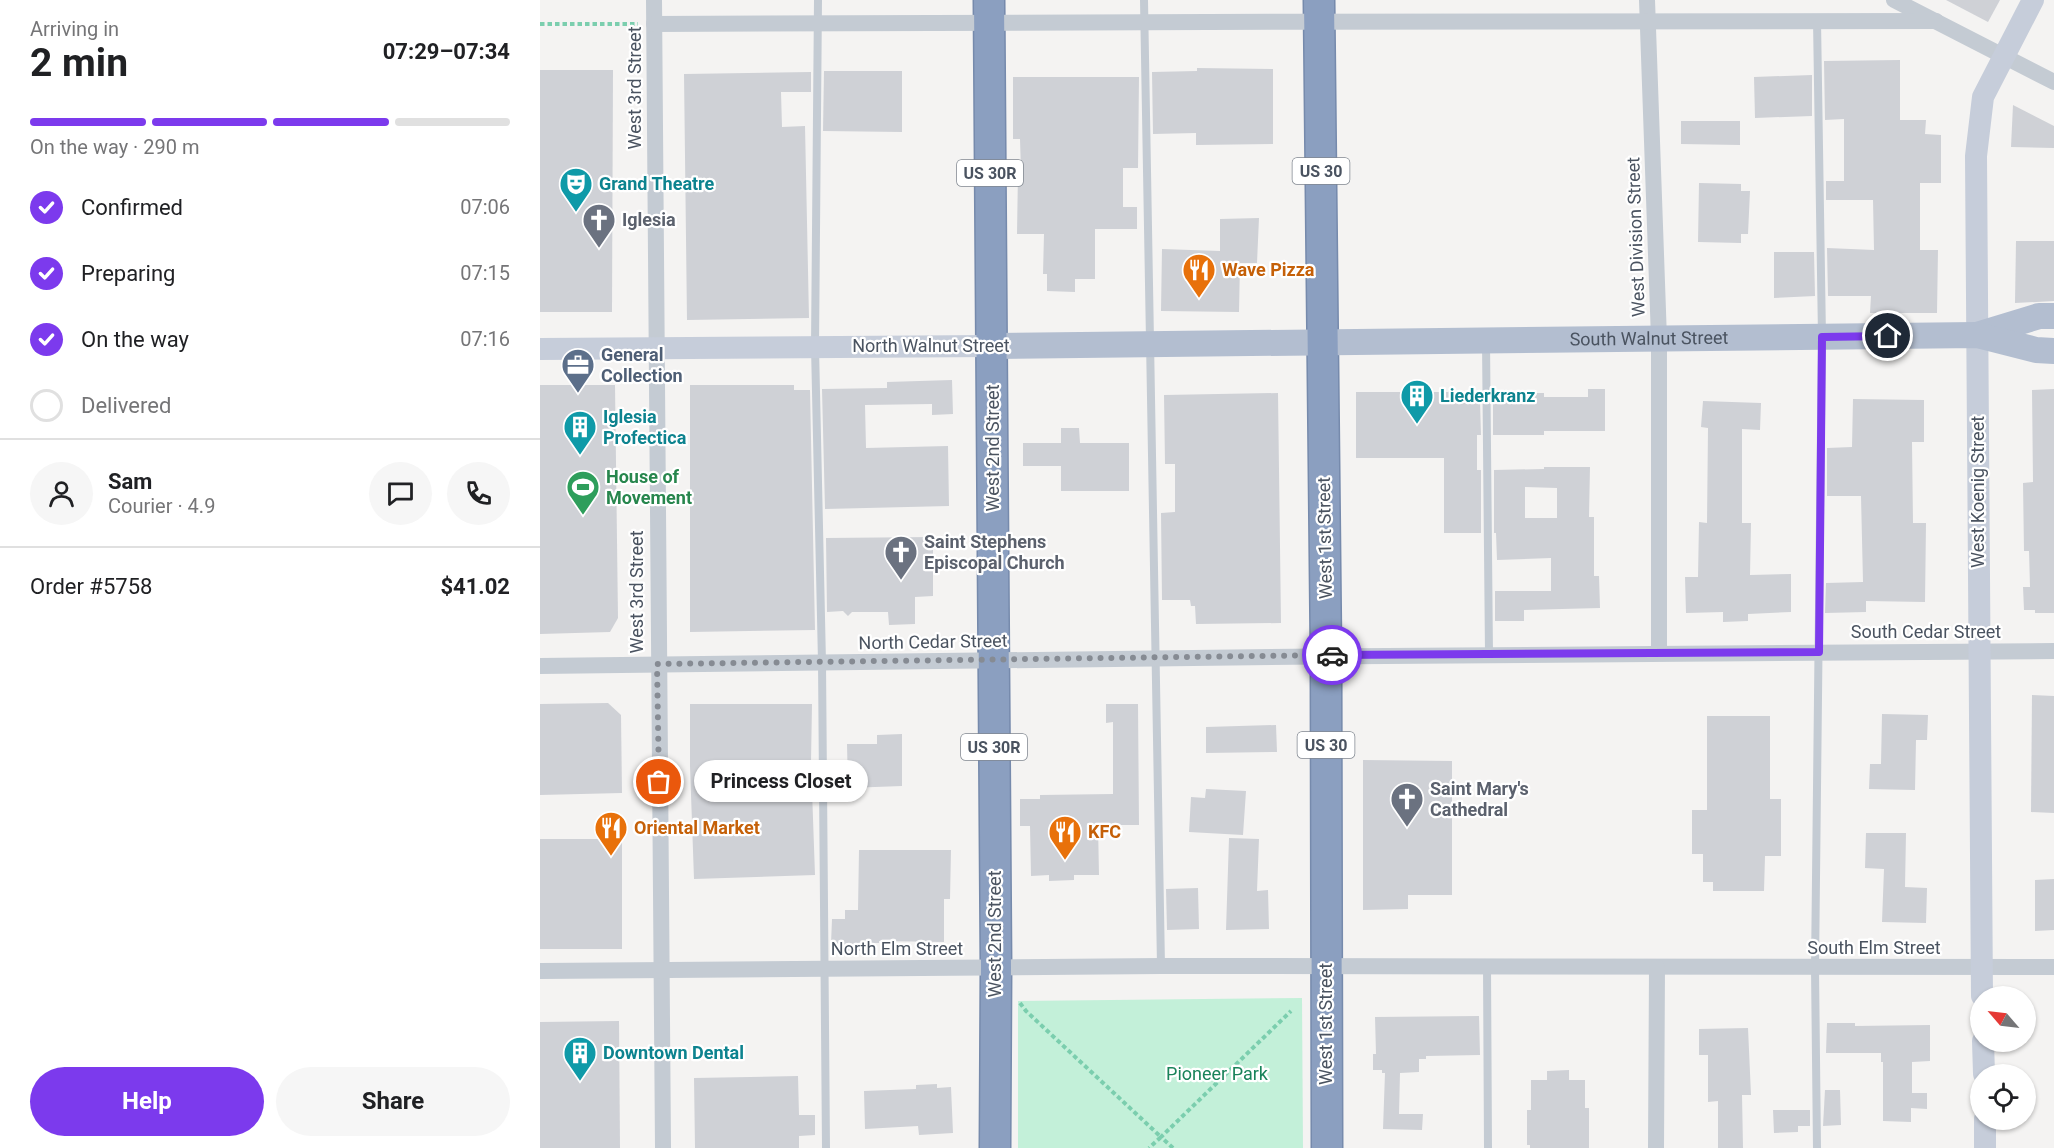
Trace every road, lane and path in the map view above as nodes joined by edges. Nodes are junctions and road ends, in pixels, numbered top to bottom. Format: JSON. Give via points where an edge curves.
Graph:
{"nodes":[{"id":1,"x":654,"y":0,"type":"edge"},
{"id":2,"x":818,"y":0,"type":"edge"},
{"id":3,"x":1144,"y":0,"type":"edge"},
{"id":4,"x":1647,"y":0,"type":"edge"},
{"id":5,"x":1894,"y":0,"type":"edge"},
{"id":6,"x":2034,"y":0,"type":"edge"},
{"id":7,"x":1319,"y":11,"type":"edge"},
{"id":8,"x":989,"y":12,"type":"edge"},
{"id":9,"x":1647,"y":19,"type":"junction"},
{"id":10,"x":1817,"y":21,"type":"junction"},
{"id":11,"x":1936,"y":21,"type":"junction"},
{"id":12,"x":1144,"y":23,"type":"junction"},
{"id":13,"x":540,"y":24,"type":"edge"},
{"id":14,"x":654,"y":24,"type":"junction"},
{"id":15,"x":819,"y":25,"type":"junction"},
{"id":16,"x":2003,"y":56,"type":"junction"},
{"id":17,"x":2054,"y":82,"type":"edge"},
{"id":18,"x":2054,"y":316,"type":"edge"},
{"id":19,"x":1977,"y":335,"type":"junction"},
{"id":20,"x":1822,"y":337,"type":"junction"},
{"id":21,"x":1659,"y":339,"type":"junction"},
{"id":22,"x":1323,"y":341,"type":"junction"},
{"id":23,"x":1486,"y":342,"type":"junction"},
{"id":24,"x":1149,"y":345,"type":"junction"},
{"id":25,"x":992,"y":346,"type":"junction"},
{"id":26,"x":814,"y":347,"type":"junction"},
{"id":27,"x":656,"y":348,"type":"junction"},
{"id":28,"x":540,"y":349,"type":"edge"},
{"id":29,"x":2054,"y":351,"type":"edge"},
{"id":30,"x":2054,"y":651,"type":"edge"},
{"id":31,"x":1819,"y":652,"type":"junction"},
{"id":32,"x":1979,"y":652,"type":"junction"},
{"id":33,"x":1659,"y":653,"type":"junction"},
{"id":34,"x":1489,"y":654,"type":"junction"},
{"id":35,"x":1326,"y":655,"type":"junction"},
{"id":36,"x":1155,"y":658,"type":"junction"},
{"id":37,"x":993,"y":661,"type":"junction"},
{"id":38,"x":822,"y":662,"type":"junction"},
{"id":39,"x":657,"y":664,"type":"junction"},
{"id":40,"x":540,"y":666,"type":"edge"},
{"id":41,"x":1161,"y":966,"type":"junction"},
{"id":42,"x":1326,"y":966,"type":"junction"},
{"id":43,"x":1487,"y":966,"type":"junction"},
{"id":44,"x":996,"y":967,"type":"junction"},
{"id":45,"x":1657,"y":968,"type":"junction"},
{"id":46,"x":1815,"y":968,"type":"junction"},
{"id":47,"x":1982,"y":968,"type":"junction"},
{"id":48,"x":2054,"y":968,"type":"edge"},
{"id":49,"x":825,"y":969,"type":"junction"},
{"id":50,"x":661,"y":970,"type":"junction"},
{"id":51,"x":540,"y":971,"type":"edge"},
{"id":52,"x":1982,"y":986,"type":"edge"},
{"id":53,"x":1020,"y":1002,"type":"dead end"},
{"id":54,"x":1291,"y":1011,"type":"dead end"},
{"id":55,"x":1985,"y":1130,"type":"edge"},
{"id":56,"x":1161,"y":1137,"type":"junction"},
{"id":57,"x":663,"y":1148,"type":"edge"},
{"id":58,"x":826,"y":1148,"type":"edge"},
{"id":59,"x":995,"y":1148,"type":"edge"},
{"id":60,"x":1149,"y":1148,"type":"edge"},
{"id":61,"x":1173,"y":1148,"type":"edge"},
{"id":62,"x":1327,"y":1148,"type":"edge"},
{"id":63,"x":1488,"y":1148,"type":"edge"},
{"id":64,"x":1656,"y":1148,"type":"edge"},
{"id":65,"x":1817,"y":1148,"type":"edge"},
{"id":66,"x":1985,"y":1148,"type":"edge"}],
"edges":[{"from":1,"to":14,"type":"street","name":"West 3rd Street"},
{"from":2,"to":15,"type":"lane"},
{"from":3,"to":12,"type":"lane"},
{"from":4,"to":9,"type":"street","name":"West Division Street"},
{"from":5,"to":11,"type":"street"},
{"from":6,"to":16,"type":"street","name":"West Koenig Street"},
{"from":7,"to":9,"type":"street"},
{"from":7,"to":12,"type":"street"},
{"from":7,"to":22,"type":"highway","name":"West 1st Street","number":"US 30"},
{"from":8,"to":12,"type":"street"},
{"from":8,"to":15,"type":"street"},
{"from":8,"to":25,"type":"highway","name":"West 2nd Street","number":"US 30R"},
{"from":9,"to":10,"type":"street"},
{"from":9,"to":21,"type":"street","name":"West Division Street"},
{"from":10,"to":11,"type":"street"},
{"from":10,"to":20,"type":"lane"},
{"from":11,"to":16,"type":"street"},
{"from":12,"to":24,"type":"lane"},
{"from":13,"to":14,"type":"path"},
{"from":14,"to":15,"type":"street"},
{"from":14,"to":27,"type":"street","name":"West 3rd Street"},
{"from":15,"to":26,"type":"lane"},
{"from":16,"to":17,"type":"street"},
{"from":16,"to":19,"type":"street","name":"West Koenig Street","via":[[1983,98],[1976,156]]},
{"from":18,"to":19,"type":"main road","name":"South Walnut Street","via":[[2039,316]]},
{"from":19,"to":20,"type":"main road","name":"South Walnut Street"},
{"from":19,"to":29,"type":"main road","name":"South Walnut Street"},
{"from":19,"to":32,"type":"street","name":"West Koenig Street"},
{"from":20,"to":21,"type":"main road","name":"South Walnut Street"},
{"from":20,"to":31,"type":"lane"},
{"from":21,"to":23,"type":"main road","name":"South Walnut Street"},
{"from":21,"to":33,"type":"street","name":"West Division Street"},
{"from":22,"to":23,"type":"main road","name":"South Walnut Street"},
{"from":22,"to":24,"type":"main road","name":"North Walnut Street"},
{"from":22,"to":35,"type":"highway","name":"West 1st Street","number":"US 30"},
{"from":23,"to":34,"type":"lane"},
{"from":24,"to":25,"type":"main road","name":"North Walnut Street"},
{"from":24,"to":36,"type":"lane"},
{"from":25,"to":26,"type":"street","name":"North Walnut Street"},
{"from":25,"to":37,"type":"highway","name":"West 2nd Street","number":"US 30R"},
{"from":26,"to":27,"type":"street","name":"North Walnut Street"},
{"from":26,"to":38,"type":"lane"},
{"from":27,"to":28,"type":"street","name":"North Walnut Street"},
{"from":27,"to":39,"type":"street","name":"West 3rd Street"},
{"from":30,"to":32,"type":"street","name":"South Cedar Street"},
{"from":31,"to":32,"type":"street","name":"South Cedar Street"},
{"from":31,"to":33,"type":"street","name":"South Cedar Street"},
{"from":31,"to":46,"type":"lane"},
{"from":32,"to":47,"type":"street","name":"West Koenig Street"},
{"from":33,"to":34,"type":"street"},
{"from":34,"to":35,"type":"street"},
{"from":35,"to":36,"type":"street","name":"North Cedar Street"},
{"from":35,"to":42,"type":"highway","name":"West 1st Street","number":"US 30"},
{"from":36,"to":37,"type":"street","name":"North Cedar Street"},
{"from":36,"to":41,"type":"lane"},
{"from":37,"to":38,"type":"street","name":"North Cedar Street"},
{"from":37,"to":44,"type":"highway","name":"West 2nd Street","number":"US 30R"},
{"from":38,"to":39,"type":"street","name":"North Cedar Street"},
{"from":38,"to":49,"type":"lane"},
{"from":39,"to":40,"type":"street","name":"North Cedar Street"},
{"from":39,"to":50,"type":"street","name":"West 3rd Street"},
{"from":41,"to":42,"type":"street","name":"North Elm Street"},
{"from":41,"to":44,"type":"street","name":"North Elm Street"},
{"from":42,"to":43,"type":"street"},
{"from":42,"to":62,"type":"highway","name":"West 1st Street","number":"US 30"},
{"from":43,"to":45,"type":"street"},
{"from":43,"to":63,"type":"lane"},
{"from":44,"to":49,"type":"street","name":"North Elm Street"},
{"from":44,"to":59,"type":"highway","name":"West 2nd Street","number":"US 30R"},
{"from":45,"to":46,"type":"street","name":"South Elm Street"},
{"from":45,"to":64,"type":"street"},
{"from":46,"to":47,"type":"street","name":"South Elm Street"},
{"from":46,"to":65,"type":"lane"},
{"from":47,"to":48,"type":"street","name":"South Elm Street"},
{"from":47,"to":52,"type":"street","name":"West Koenig Street"},
{"from":49,"to":50,"type":"street","name":"North Elm Street"},
{"from":49,"to":58,"type":"lane"},
{"from":50,"to":51,"type":"street","name":"North Elm Street"},
{"from":50,"to":57,"type":"street","name":"West 3rd Street"},
{"from":53,"to":56,"type":"path"},
{"from":54,"to":56,"type":"path"},
{"from":55,"to":66,"type":"street"},
{"from":56,"to":60,"type":"path"},
{"from":56,"to":61,"type":"path"}]}
